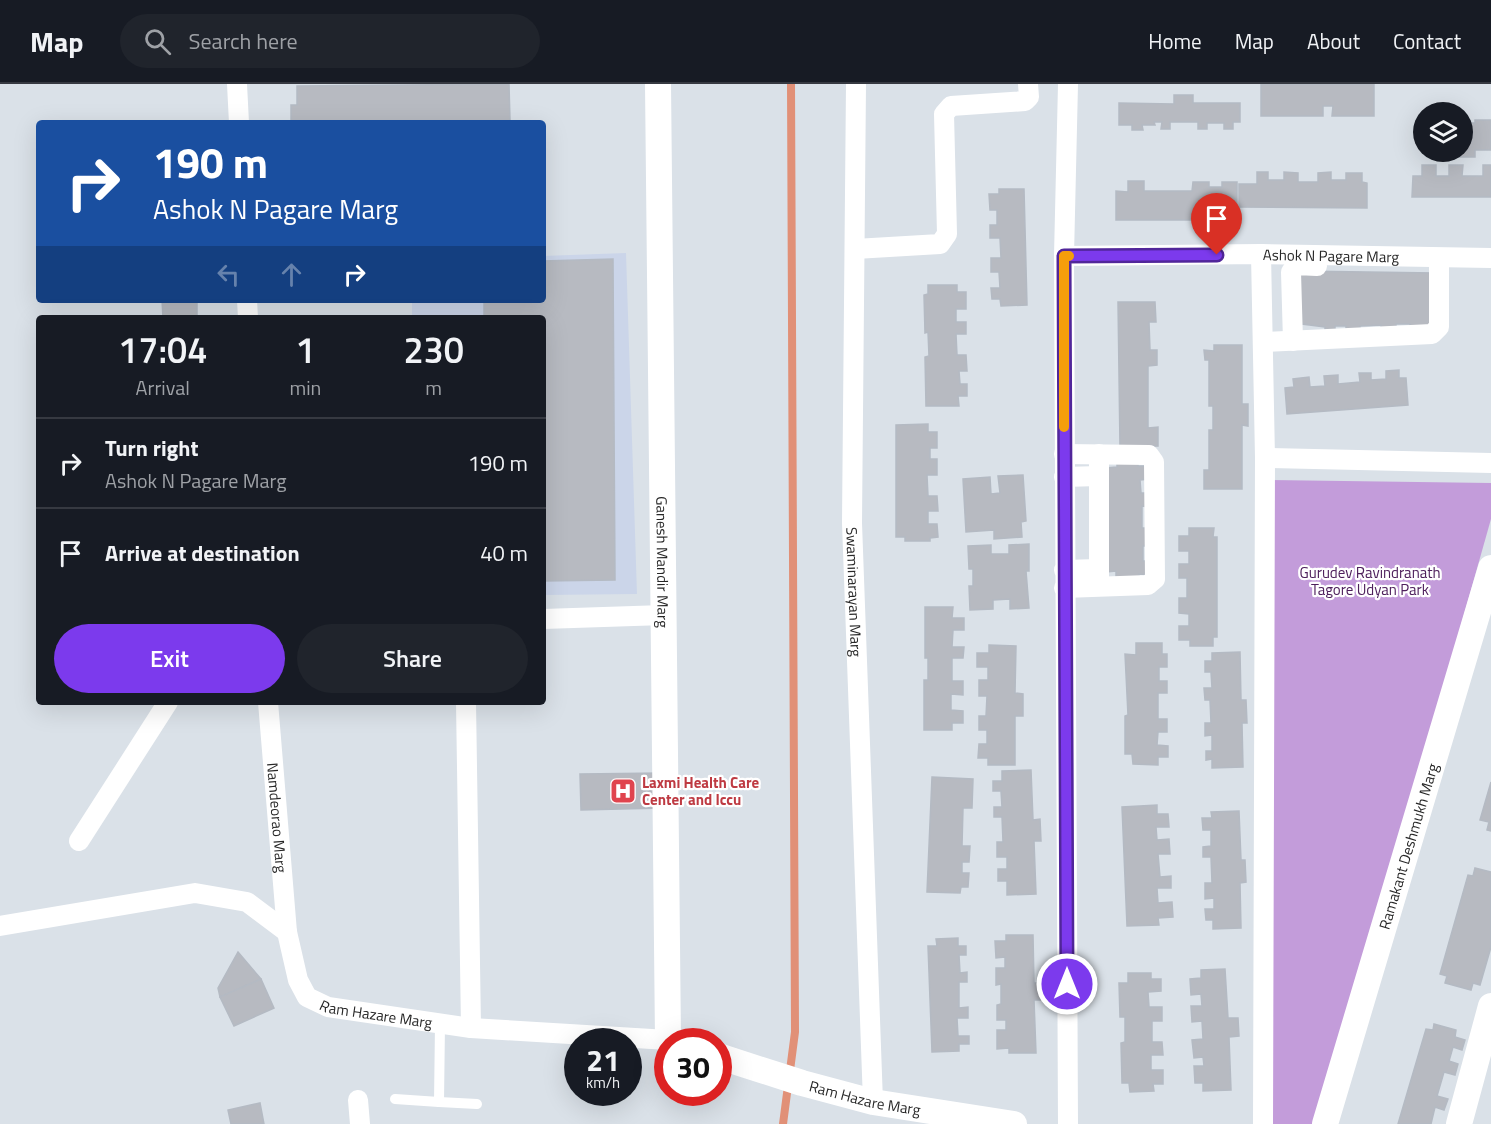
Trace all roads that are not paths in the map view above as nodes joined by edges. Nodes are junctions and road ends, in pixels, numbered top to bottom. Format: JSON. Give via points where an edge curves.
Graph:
{"nodes":[{"id":1,"x":237,"y":84,"type":"edge"},
{"id":2,"x":658,"y":84,"type":"edge"},
{"id":3,"x":856,"y":84,"type":"edge"},
{"id":4,"x":1028,"y":84,"type":"edge"},
{"id":5,"x":1068,"y":84,"type":"edge"},
{"id":6,"x":239,"y":120,"type":"edge"},
{"id":7,"x":855,"y":249,"type":"junction"},
{"id":8,"x":1261,"y":254,"type":"junction"},
{"id":9,"x":1064,"y":256,"type":"junction"},
{"id":10,"x":1491,"y":258,"type":"edge"},
{"id":11,"x":1439,"y":264,"type":"junction"},
{"id":12,"x":1292,"y":309,"type":"junction"},
{"id":13,"x":1262,"y":310,"type":"junction"},
{"id":14,"x":1293,"y":341,"type":"junction"},
{"id":15,"x":1263,"y":342,"type":"junction"},
{"id":16,"x":1064,"y":454,"type":"junction"},
{"id":17,"x":1099,"y":454,"type":"junction"},
{"id":18,"x":1265,"y":458,"type":"junction"},
{"id":19,"x":1491,"y":462,"type":"edge"},
{"id":20,"x":1099,"y":476,"type":"junction"},
{"id":21,"x":1064,"y":477,"type":"junction"},
{"id":22,"x":1491,"y":568,"type":"edge"},
{"id":23,"x":1099,"y":577,"type":"junction"},
{"id":24,"x":1064,"y":579,"type":"junction"},
{"id":25,"x":664,"y":615,"type":"junction"},
{"id":26,"x":546,"y":619,"type":"edge"},
{"id":27,"x":166,"y":705,"type":"edge"},
{"id":28,"x":268,"y":705,"type":"edge"},
{"id":29,"x":466,"y":705,"type":"edge"},
{"id":30,"x":79,"y":841,"type":"dead end"},
{"id":31,"x":0,"y":926,"type":"edge"},
{"id":32,"x":287,"y":932,"type":"junction"},
{"id":33,"x":1491,"y":1006,"type":"edge"},
{"id":34,"x":440,"y":1024,"type":"junction"},
{"id":35,"x":471,"y":1028,"type":"junction"},
{"id":36,"x":670,"y":1028,"type":"edge"},
{"id":37,"x":654,"y":1039,"type":"edge"},
{"id":38,"x":732,"y":1061,"type":"edge"},
{"id":39,"x":395,"y":1099,"type":"dead end"},
{"id":40,"x":358,"y":1100,"type":"dead end"},
{"id":41,"x":439,"y":1102,"type":"junction"},
{"id":42,"x":873,"y":1102,"type":"junction"},
{"id":43,"x":477,"y":1104,"type":"dead end"},
{"id":44,"x":360,"y":1124,"type":"edge"},
{"id":45,"x":1014,"y":1124,"type":"edge"},
{"id":46,"x":1068,"y":1124,"type":"edge"},
{"id":47,"x":1263,"y":1124,"type":"edge"},
{"id":48,"x":1325,"y":1124,"type":"edge"},
{"id":49,"x":1459,"y":1124,"type":"edge"}],
"edges":[{"from":1,"to":6,"type":"street"},
{"from":2,"to":25,"type":"street","name":"Ganesh Mandir Marg"},
{"from":3,"to":7,"type":"street","name":"Swaminarayan Marg"},
{"from":4,"to":7,"type":"street","via":[[1029,97],[1025,101],[951,106],[944,114],[947,234],[940,244]]},
{"from":5,"to":9,"type":"street"},
{"from":7,"to":42,"type":"street","name":"Swaminarayan Marg","via":[[852,523]]},
{"from":8,"to":9,"type":"street","name":"Ashok N Pagare Marg"},
{"from":8,"to":11,"type":"street","name":"Ashok N Pagare Marg"},
{"from":8,"to":13,"type":"street"},
{"from":9,"to":16,"type":"street"},
{"from":10,"to":11,"type":"street","name":"Ashok N Pagare Marg"},
{"from":11,"to":12,"type":"street","via":[[1296,265],[1291,272]]},
{"from":11,"to":14,"type":"street","via":[[1439,327],[1432,334]]},
{"from":12,"to":13,"type":"street"},
{"from":12,"to":14,"type":"street"},
{"from":13,"to":15,"type":"street"},
{"from":14,"to":15,"type":"street"},
{"from":15,"to":18,"type":"street"},
{"from":16,"to":17,"type":"street"},
{"from":16,"to":21,"type":"street"},
{"from":17,"to":20,"type":"street"},
{"from":17,"to":23,"type":"street","via":[[1149,455],[1154,462],[1155,579],[1148,585]]},
{"from":18,"to":19,"type":"street"},
{"from":18,"to":47,"type":"street"},
{"from":20,"to":21,"type":"street"},
{"from":20,"to":23,"type":"street"},
{"from":21,"to":24,"type":"street"},
{"from":22,"to":48,"type":"street","name":"Ramakant Deshmukh Marg"},
{"from":23,"to":24,"type":"street"},
{"from":24,"to":46,"type":"street"},
{"from":25,"to":26,"type":"street"},
{"from":25,"to":36,"type":"street","name":"Ganesh Mandir Marg"},
{"from":27,"to":30,"type":"street"},
{"from":28,"to":32,"type":"street","name":"Namdeorao Marg"},
{"from":29,"to":35,"type":"street"},
{"from":31,"to":32,"type":"street","via":[[195,893],[247,902]]},
{"from":32,"to":34,"type":"street","name":"Ram Hazare Marg","via":[[298,980],[307,997],[328,1007]]},
{"from":33,"to":49,"type":"street"},
{"from":34,"to":35,"type":"street","name":"Ram Hazare Marg"},
{"from":34,"to":41,"type":"lane"},
{"from":35,"to":37,"type":"street","name":"Ram Hazare Marg"},
{"from":38,"to":42,"type":"street","name":"Ram Hazare Marg"},
{"from":39,"to":41,"type":"lane"},
{"from":40,"to":44,"type":"street"},
{"from":41,"to":43,"type":"lane"},
{"from":42,"to":45,"type":"street","name":"Ram Hazare Marg"}]}
